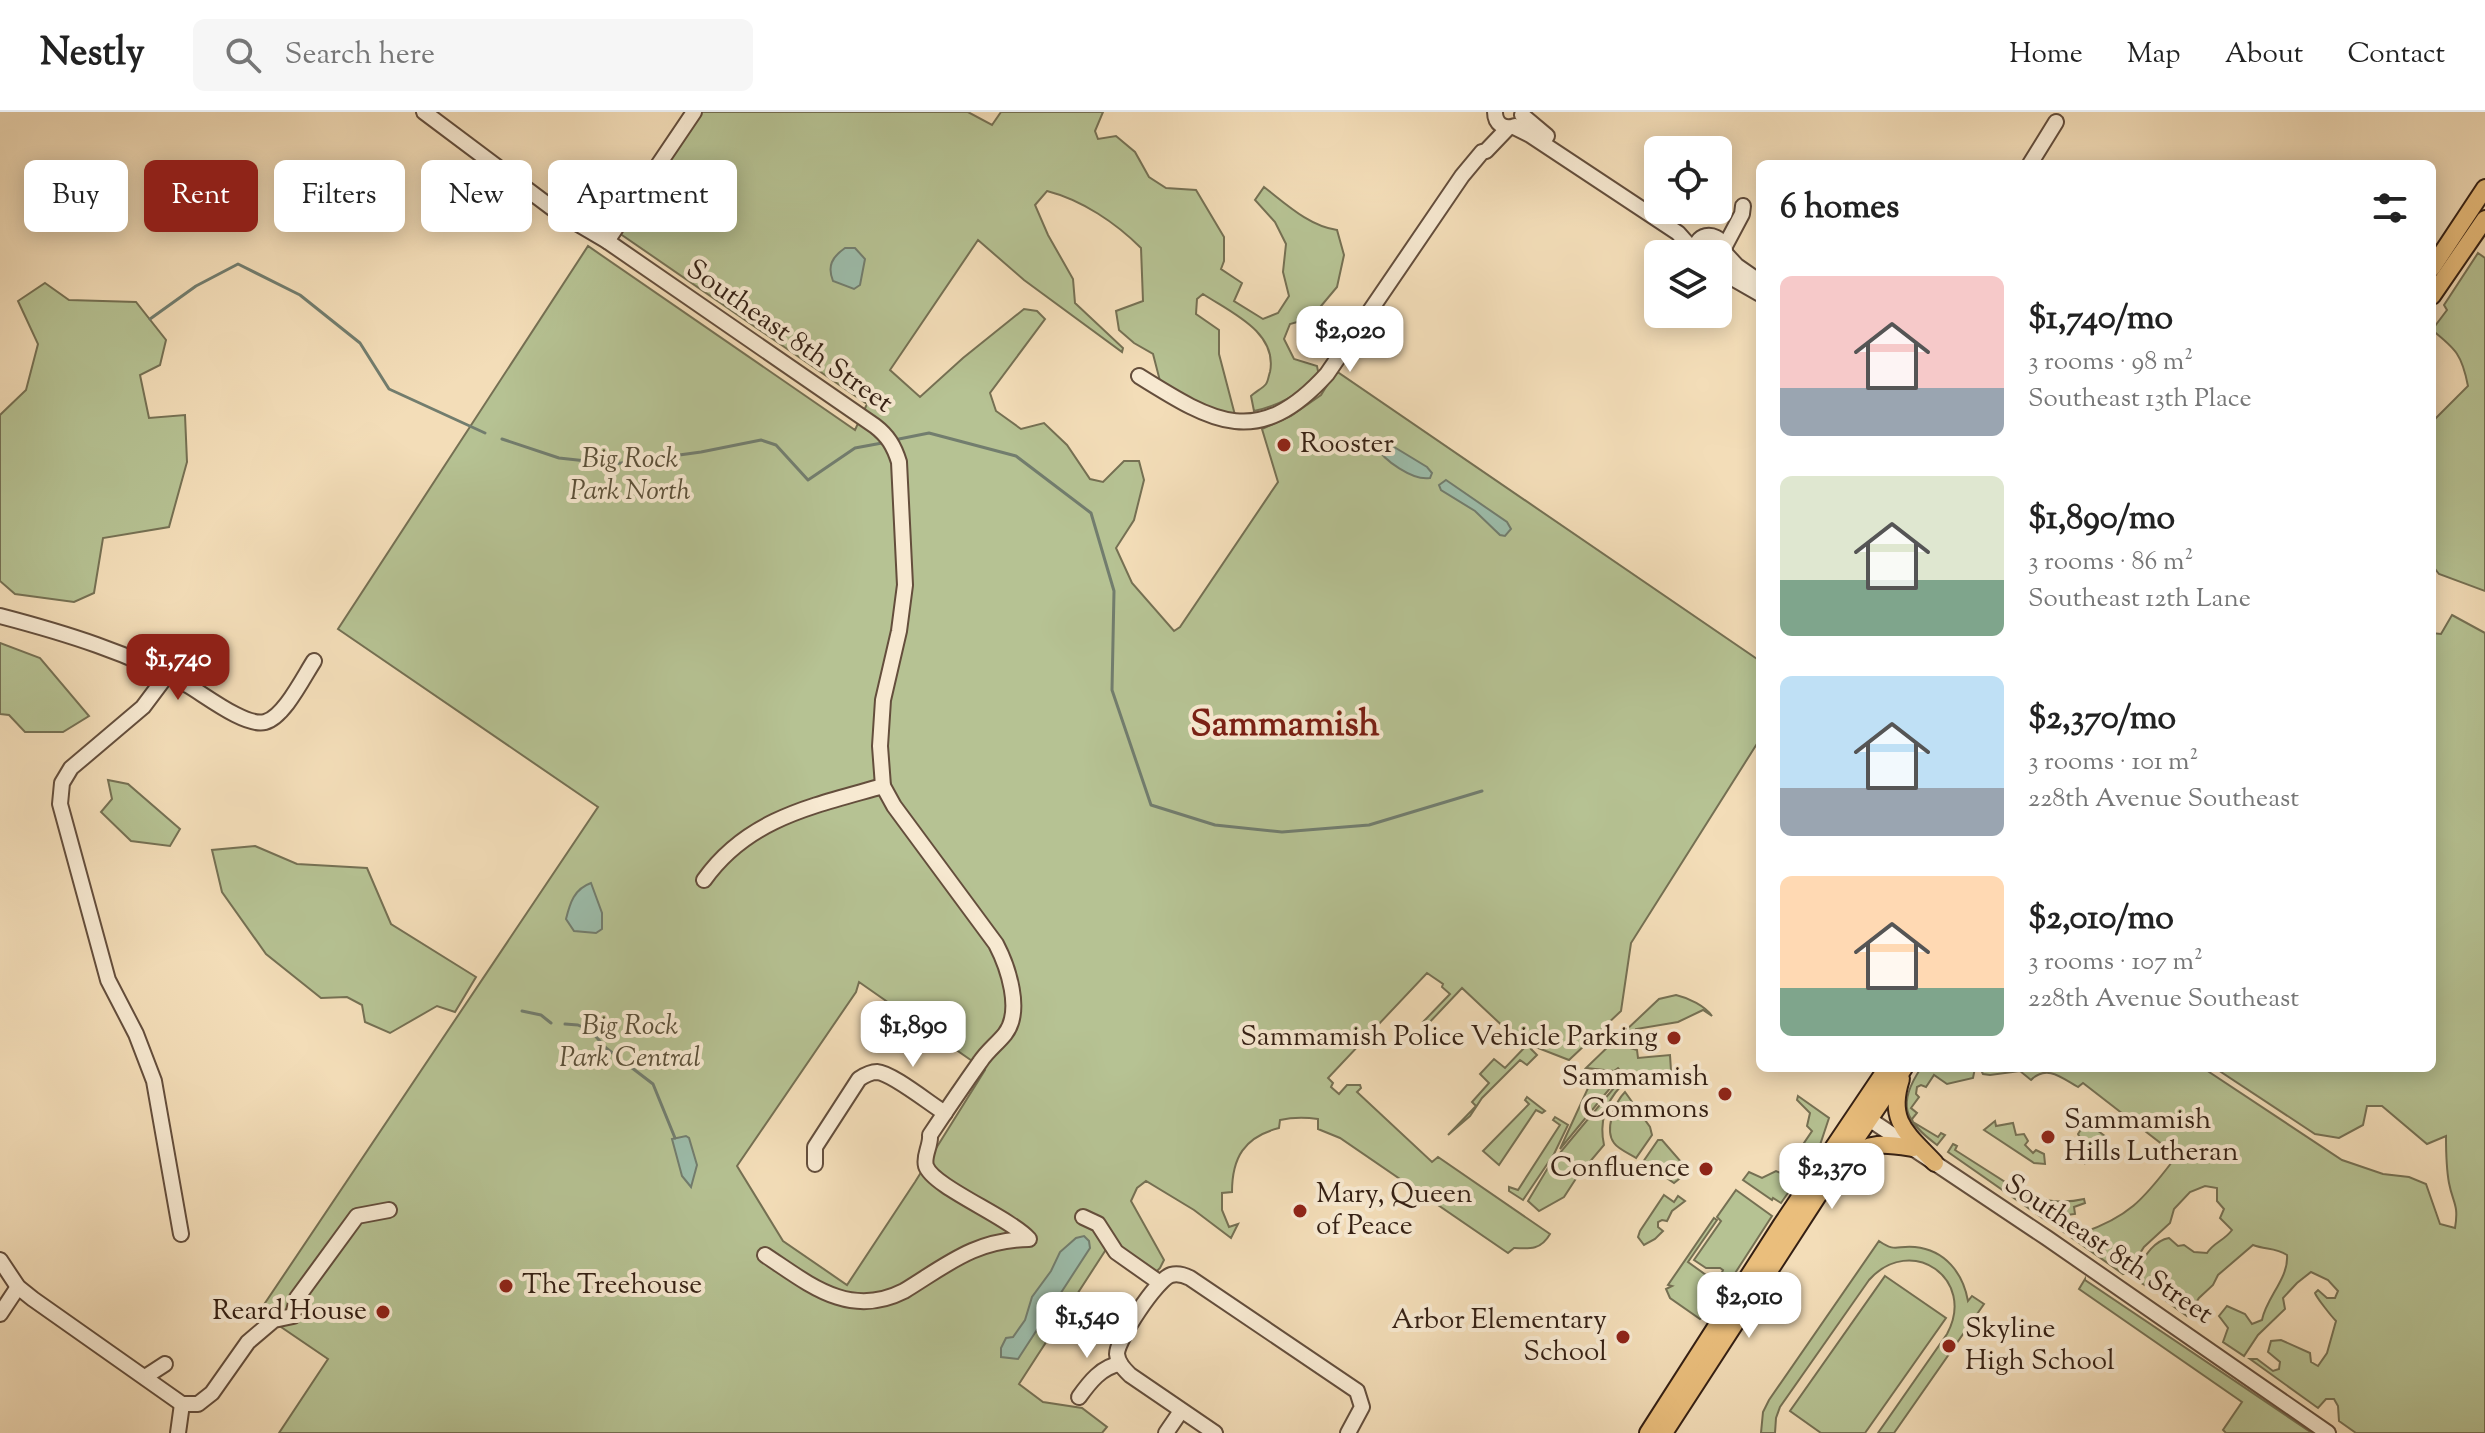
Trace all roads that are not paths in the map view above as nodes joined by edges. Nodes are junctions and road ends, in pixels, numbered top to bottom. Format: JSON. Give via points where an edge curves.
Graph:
{"nodes":[{"id":1,"x":424,"y":112,"type":"edge"},
{"id":2,"x":694,"y":112,"type":"edge"},
{"id":3,"x":1494,"y":114,"type":"edge"},
{"id":4,"x":443,"y":118,"type":"edge"},
{"id":5,"x":1516,"y":120,"type":"edge"},
{"id":6,"x":2056,"y":122,"type":"dead end"},
{"id":7,"x":1482,"y":152,"type":"junction"},
{"id":8,"x":2032,"y":160,"type":"edge"},
{"id":9,"x":2485,"y":188,"type":"edge"},
{"id":10,"x":1644,"y":199,"type":"edge"},
{"id":11,"x":1681,"y":224,"type":"edge"},
{"id":12,"x":2482,"y":228,"type":"edge"},
{"id":13,"x":1709,"y":235,"type":"junction"},
{"id":14,"x":1684,"y":240,"type":"edge"},
{"id":15,"x":1699,"y":240,"type":"edge"},
{"id":16,"x":1720,"y":240,"type":"edge"},
{"id":17,"x":1730,"y":240,"type":"edge"},
{"id":18,"x":607,"y":241,"type":"junction"},
{"id":19,"x":2436,"y":262,"type":"edge"},
{"id":20,"x":1732,"y":263,"type":"edge"},
{"id":21,"x":1732,"y":267,"type":"edge"},
{"id":22,"x":1756,"y":279,"type":"edge"},
{"id":23,"x":1756,"y":290,"type":"edge"},
{"id":24,"x":2436,"y":291,"type":"edge"},
{"id":25,"x":1139,"y":376,"type":"dead end"},
{"id":26,"x":0,"y":616,"type":"edge"},
{"id":27,"x":314,"y":661,"type":"dead end"},
{"id":28,"x":167,"y":675,"type":"junction"},
{"id":29,"x":883,"y":786,"type":"junction"},
{"id":30,"x":704,"y":880,"type":"dead end"},
{"id":31,"x":1885,"y":1072,"type":"edge"},
{"id":32,"x":1901,"y":1072,"type":"edge"},
{"id":33,"x":1903,"y":1072,"type":"edge"},
{"id":34,"x":945,"y":1113,"type":"junction"},
{"id":35,"x":1863,"y":1116,"type":"junction"},
{"id":36,"x":1913,"y":1148,"type":"junction"},
{"id":37,"x":1935,"y":1163,"type":"junction"},
{"id":38,"x":815,"y":1164,"type":"dead end"},
{"id":39,"x":1830,"y":1177,"type":"junction"},
{"id":40,"x":389,"y":1210,"type":"dead end"},
{"id":41,"x":1083,"y":1217,"type":"dead end"},
{"id":42,"x":181,"y":1234,"type":"dead end"},
{"id":43,"x":765,"y":1255,"type":"dead end"},
{"id":44,"x":0,"y":1260,"type":"edge"},
{"id":45,"x":1160,"y":1283,"type":"junction"},
{"id":46,"x":18,"y":1287,"type":"junction"},
{"id":47,"x":0,"y":1314,"type":"edge"},
{"id":48,"x":1118,"y":1360,"type":"junction"},
{"id":49,"x":165,"y":1364,"type":"dead end"},
{"id":50,"x":145,"y":1377,"type":"junction"},
{"id":51,"x":1079,"y":1397,"type":"dead end"},
{"id":52,"x":182,"y":1404,"type":"junction"},
{"id":53,"x":1181,"y":1411,"type":"junction"},
{"id":54,"x":178,"y":1433,"type":"edge"},
{"id":55,"x":1166,"y":1433,"type":"edge"},
{"id":56,"x":1215,"y":1433,"type":"edge"},
{"id":57,"x":1348,"y":1433,"type":"edge"},
{"id":58,"x":1648,"y":1433,"type":"edge"},
{"id":59,"x":1664,"y":1433,"type":"edge"},
{"id":60,"x":2328,"y":1433,"type":"edge"}],
"edges":[{"from":1,"to":4,"type":"street","name":"Southeast 8th Street"},
{"from":2,"to":18,"type":"street"},
{"from":3,"to":5,"type":"street","via":[[1500,125]]},
{"from":3,"to":7,"type":"street"},
{"from":4,"to":18,"type":"street","name":"Southeast 8th Street","via":[[556,211]]},
{"from":5,"to":7,"type":"street"},
{"from":5,"to":10,"type":"street"},
{"from":5,"to":14,"type":"street","via":[[1530,135]]},
{"from":6,"to":8,"type":"street"},
{"from":7,"to":25,"type":"street","via":[[1327,374],[1284,412],[1248,422],[1222,420]]},
{"from":9,"to":19,"type":"main road"},
{"from":11,"to":13,"type":"street"},
{"from":12,"to":24,"type":"main road"},
{"from":13,"to":15,"type":"street"},
{"from":13,"to":16,"type":"street"},
{"from":13,"to":17,"type":"street","via":[[1743,206]]},
{"from":18,"to":29,"type":"street","name":"Southeast 8th Street","via":[[889,439],[899,462],[905,585],[883,700]]},
{"from":20,"to":22,"type":"street"},
{"from":21,"to":23,"type":"street"},
{"from":26,"to":28,"type":"street","via":[[99,646]]},
{"from":27,"to":28,"type":"street","via":[[281,711],[255,723]]},
{"from":28,"to":42,"type":"street","via":[[143,707],[71,768],[62,783],[60,804],[108,980],[154,1081]]},
{"from":29,"to":30,"type":"street","via":[[759,828],[724,855]]},
{"from":29,"to":34,"type":"street","via":[[996,944],[1013,992],[1007,1032],[990,1047]]},
{"from":31,"to":35,"type":"main road"},
{"from":32,"to":35,"type":"main road"},
{"from":33,"to":37,"type":"main road","via":[[1897,1114]]},
{"from":34,"to":38,"type":"street","via":[[887,1074],[871,1073],[859,1079],[826,1127],[815,1147]]},
{"from":34,"to":43,"type":"street","via":[[930,1135],[927,1169],[1029,1239],[981,1245],[904,1291],[874,1301],[833,1298]]},
{"from":35,"to":36,"type":"street","name":"Southeast 8th Street"},
{"from":35,"to":39,"type":"main road"},
{"from":35,"to":58,"type":"main road"},
{"from":36,"to":37,"type":"street","name":"Southeast 8th Street"},
{"from":36,"to":39,"type":"main road","via":[[1868,1145]]},
{"from":37,"to":60,"type":"street","name":"Southeast 8th Street"},
{"from":39,"to":59,"type":"main road"},
{"from":40,"to":52,"type":"street","via":[[357,1216],[297,1298],[293,1316],[274,1320],[248,1342],[205,1399]]},
{"from":41,"to":45,"type":"street","via":[[1098,1224],[1116,1252]]},
{"from":44,"to":46,"type":"street"},
{"from":45,"to":48,"type":"street","via":[[1121,1339]]},
{"from":45,"to":57,"type":"street","via":[[1174,1274],[1190,1278],[1351,1387],[1360,1399],[1360,1414]]},
{"from":46,"to":47,"type":"street"},
{"from":46,"to":50,"type":"street"},
{"from":48,"to":51,"type":"street"},
{"from":48,"to":53,"type":"street","via":[[1130,1375]]},
{"from":49,"to":50,"type":"street"},
{"from":50,"to":52,"type":"street"},
{"from":52,"to":54,"type":"street"},
{"from":53,"to":55,"type":"street"},
{"from":53,"to":56,"type":"street"}]}
